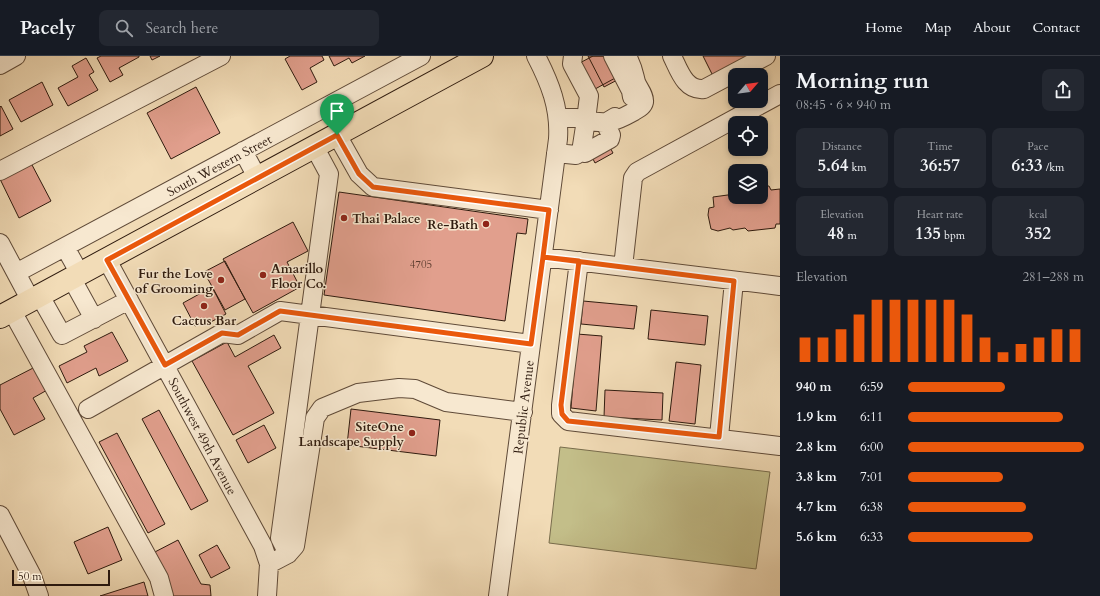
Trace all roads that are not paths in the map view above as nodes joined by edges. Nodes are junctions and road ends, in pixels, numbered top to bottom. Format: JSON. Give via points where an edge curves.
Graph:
{"nodes":[{"id":1,"x":16,"y":56,"type":"edge"},
{"id":2,"x":221,"y":56,"type":"edge"},
{"id":3,"x":422,"y":56,"type":"edge"},
{"id":4,"x":482,"y":56,"type":"edge"},
{"id":5,"x":536,"y":56,"type":"edge"},
{"id":6,"x":613,"y":56,"type":"edge"},
{"id":7,"x":627,"y":56,"type":"edge"},
{"id":8,"x":672,"y":56,"type":"edge"},
{"id":9,"x":685,"y":56,"type":"edge"},
{"id":10,"x":766,"y":56,"type":"edge"},
{"id":11,"x":572,"y":60,"type":"edge"},
{"id":12,"x":0,"y":64,"type":"edge"},
{"id":13,"x":547,"y":77,"type":"junction"},
{"id":14,"x":714,"y":84,"type":"junction"},
{"id":15,"x":780,"y":94,"type":"edge"},
{"id":16,"x":558,"y":118,"type":"junction"},
{"id":17,"x":586,"y":120,"type":"junction"},
{"id":18,"x":605,"y":123,"type":"junction"},
{"id":19,"x":337,"y":135,"type":"junction"},
{"id":20,"x":314,"y":148,"type":"junction"},
{"id":21,"x":243,"y":151,"type":"junction"},
{"id":22,"x":580,"y":152,"type":"junction"},
{"id":23,"x":556,"y":153,"type":"junction"},
{"id":24,"x":0,"y":172,"type":"edge"},
{"id":25,"x":258,"y":179,"type":"junction"},
{"id":26,"x":549,"y":210,"type":"junction"},
{"id":27,"x":0,"y":243,"type":"edge"},
{"id":28,"x":65,"y":247,"type":"junction"},
{"id":29,"x":543,"y":257,"type":"junction"},
{"id":30,"x":107,"y":260,"type":"junction"},
{"id":31,"x":579,"y":261,"type":"junction"},
{"id":32,"x":623,"y":267,"type":"junction"},
{"id":33,"x":16,"y":273,"type":"junction"},
{"id":34,"x":76,"y":277,"type":"junction"},
{"id":35,"x":734,"y":281,"type":"junction"},
{"id":36,"x":780,"y":283,"type":"edge"},
{"id":37,"x":35,"y":298,"type":"junction"},
{"id":38,"x":129,"y":300,"type":"junction"},
{"id":39,"x":6,"y":314,"type":"edge"},
{"id":40,"x":310,"y":316,"type":"junction"},
{"id":41,"x":94,"y":318,"type":"junction"},
{"id":42,"x":531,"y":344,"type":"junction"},
{"id":43,"x":165,"y":365,"type":"junction"},
{"id":44,"x":88,"y":408,"type":"dead end"},
{"id":45,"x":522,"y":412,"type":"junction"},
{"id":46,"x":719,"y":437,"type":"junction"},
{"id":47,"x":780,"y":446,"type":"edge"},
{"id":48,"x":0,"y":515,"type":"edge"},
{"id":49,"x":288,"y":554,"type":"junction"},
{"id":50,"x":269,"y":564,"type":"junction"},
{"id":51,"x":38,"y":596,"type":"edge"},
{"id":52,"x":164,"y":596,"type":"edge"},
{"id":53,"x":267,"y":596,"type":"edge"},
{"id":54,"x":498,"y":596,"type":"edge"}],
"edges":[{"from":1,"to":12,"type":"street"},
{"from":2,"to":24,"type":"street"},
{"from":3,"to":21,"type":"street","name":"South Western Street"},
{"from":4,"to":19,"type":"main road"},
{"from":5,"to":13,"type":"street","name":"Republic Avenue"},
{"from":6,"to":18,"type":"street","via":[[631,91],[633,101],[628,109]]},
{"from":7,"to":18,"type":"street","via":[[635,71],[636,82],[644,103],[615,122]]},
{"from":8,"to":14,"type":"street","via":[[685,81],[692,88],[704,89]]},
{"from":9,"to":14,"type":"street","via":[[691,70],[699,78]]},
{"from":10,"to":14,"type":"street"},
{"from":11,"to":13,"type":"street"},
{"from":11,"to":17,"type":"street","via":[[589,96]]},
{"from":13,"to":16,"type":"street","name":"Republic Avenue"},
{"from":15,"to":32,"type":"street","via":[[637,172],[633,178]]},
{"from":16,"to":17,"type":"street"},
{"from":16,"to":23,"type":"street","name":"Republic Avenue"},
{"from":17,"to":18,"type":"street"},
{"from":17,"to":22,"type":"street"},
{"from":18,"to":22,"type":"street","via":[[611,135],[610,139],[585,153]]},
{"from":19,"to":20,"type":"main road"},
{"from":19,"to":26,"type":"street","via":[[359,174],[373,187]]},
{"from":20,"to":25,"type":"main road"},
{"from":20,"to":40,"type":"street","via":[[328,174]]},
{"from":21,"to":25,"type":"street"},
{"from":21,"to":28,"type":"street","name":"South Western Street"},
{"from":22,"to":23,"type":"street","via":[[576,155]]},
{"from":23,"to":26,"type":"street","name":"Republic Avenue"},
{"from":25,"to":30,"type":"main road"},
{"from":26,"to":29,"type":"street","name":"Republic Avenue"},
{"from":27,"to":33,"type":"street"},
{"from":28,"to":33,"type":"street","name":"South Western Street"},
{"from":28,"to":34,"type":"street"},
{"from":29,"to":31,"type":"street"},
{"from":29,"to":42,"type":"street","name":"Republic Avenue"},
{"from":30,"to":34,"type":"main road"},
{"from":30,"to":38,"type":"street","name":"Southwest 49th Avenue"},
{"from":31,"to":32,"type":"street"},
{"from":31,"to":46,"type":"street","via":[[562,414],[568,421]]},
{"from":32,"to":35,"type":"street"},
{"from":33,"to":37,"type":"street"},
{"from":34,"to":37,"type":"main road"},
{"from":34,"to":41,"type":"street"},
{"from":35,"to":36,"type":"street"},
{"from":35,"to":46,"type":"street"},
{"from":37,"to":39,"type":"main road"},
{"from":37,"to":41,"type":"street","via":[[62,335]]},
{"from":38,"to":41,"type":"street"},
{"from":38,"to":43,"type":"street","name":"Southwest 49th Avenue"},
{"from":39,"to":52,"type":"street","via":[[159,578]]},
{"from":40,"to":42,"type":"street"},
{"from":40,"to":43,"type":"street","via":[[280,311],[238,335],[222,333]]},
{"from":40,"to":49,"type":"street","via":[[280,538]]},
{"from":42,"to":45,"type":"street","name":"Republic Avenue"},
{"from":43,"to":44,"type":"street"},
{"from":43,"to":50,"type":"street","name":"Southwest 49th Avenue","via":[[263,546]]},
{"from":45,"to":49,"type":"street","via":[[446,402],[415,389],[399,388],[358,393],[322,408],[315,418],[295,546]]},
{"from":45,"to":54,"type":"street","name":"Republic Avenue"},
{"from":46,"to":47,"type":"street"},
{"from":48,"to":51,"type":"street","via":[[32,576]]},
{"from":49,"to":50,"type":"street"},
{"from":50,"to":53,"type":"street","name":"Southwest 49th Avenue"}]}
